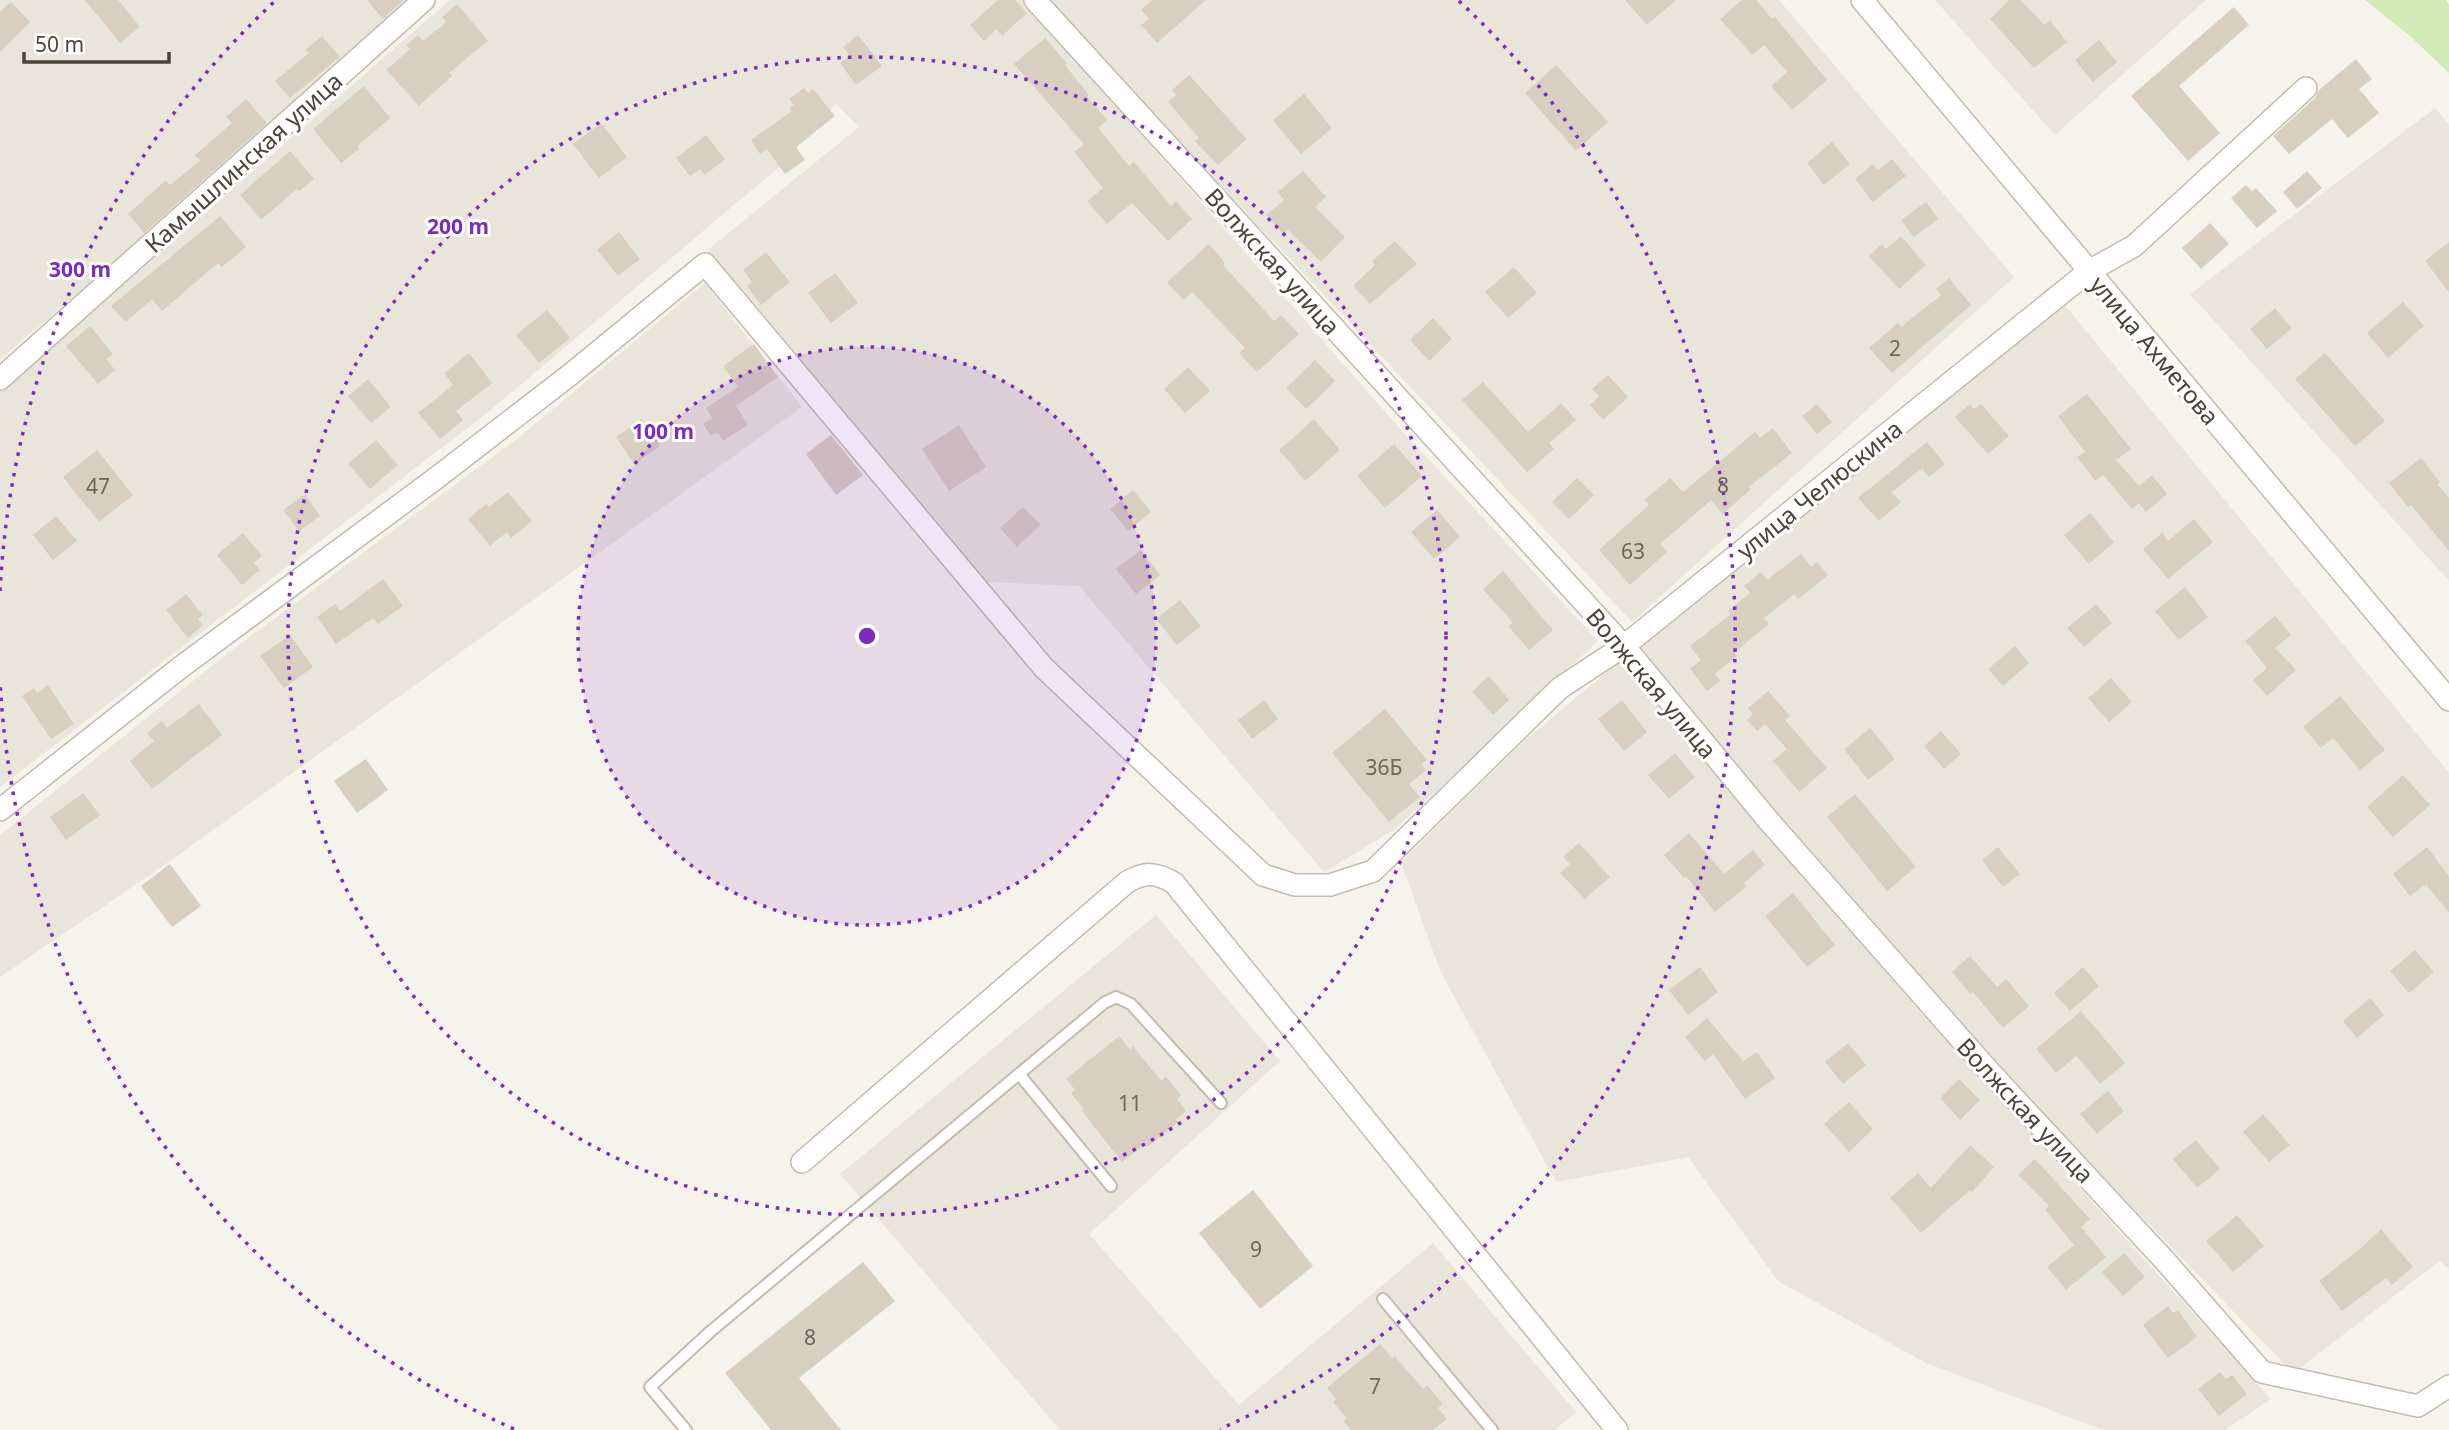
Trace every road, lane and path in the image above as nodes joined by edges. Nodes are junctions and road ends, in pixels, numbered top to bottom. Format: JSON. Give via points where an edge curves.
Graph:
{"nodes":[{"id":1,"x":424,"y":0,"type":"edge"},
{"id":2,"x":1035,"y":0,"type":"edge"},
{"id":3,"x":1862,"y":0,"type":"edge"},
{"id":4,"x":2306,"y":88,"type":"dead end"},
{"id":5,"x":2089,"y":271,"type":"junction"},
{"id":6,"x":0,"y":379,"type":"edge"},
{"id":7,"x":1624,"y":646,"type":"junction"},
{"id":8,"x":2449,"y":699,"type":"edge"},
{"id":9,"x":0,"y":810,"type":"edge"},
{"id":10,"x":1019,"y":1074,"type":"junction"},
{"id":11,"x":1221,"y":1103,"type":"dead end"},
{"id":12,"x":802,"y":1162,"type":"dead end"},
{"id":13,"x":1111,"y":1186,"type":"dead end"},
{"id":14,"x":1383,"y":1299,"type":"dead end"},
{"id":15,"x":2449,"y":1386,"type":"edge"},
{"id":16,"x":686,"y":1430,"type":"edge"},
{"id":17,"x":1492,"y":1430,"type":"edge"},
{"id":18,"x":1617,"y":1430,"type":"edge"}],
"edges":[{"from":1,"to":6,"type":"street","name":"Камышлинская улица"},
{"from":2,"to":7,"type":"street","name":"Волжская улица"},
{"from":3,"to":5,"type":"street","name":"улица Ахметова"},
{"from":4,"to":5,"type":"street","name":"улица Челюскина","via":[[2134,246]]},
{"from":5,"to":7,"type":"street","name":"улица Челюскина"},
{"from":5,"to":8,"type":"street","name":"улица Ахметова"},
{"from":7,"to":9,"type":"street","name":"улица Челюскина","via":[[1560,688],[1373,871],[1330,885],[1295,885],[1263,875],[1044,668],[705,264],[572,374],[181,667]]},
{"from":7,"to":15,"type":"street","name":"Волжская улица","via":[[1777,830],[2262,1372],[2418,1406]]},
{"from":10,"to":11,"type":"lane","via":[[1116,997],[1131,1004]]},
{"from":10,"to":13,"type":"lane"},
{"from":10,"to":16,"type":"lane","via":[[650,1387]]},
{"from":12,"to":18,"type":"street","via":[[1127,882],[1142,873],[1160,874],[1174,883]]},
{"from":14,"to":17,"type":"lane"}]}
